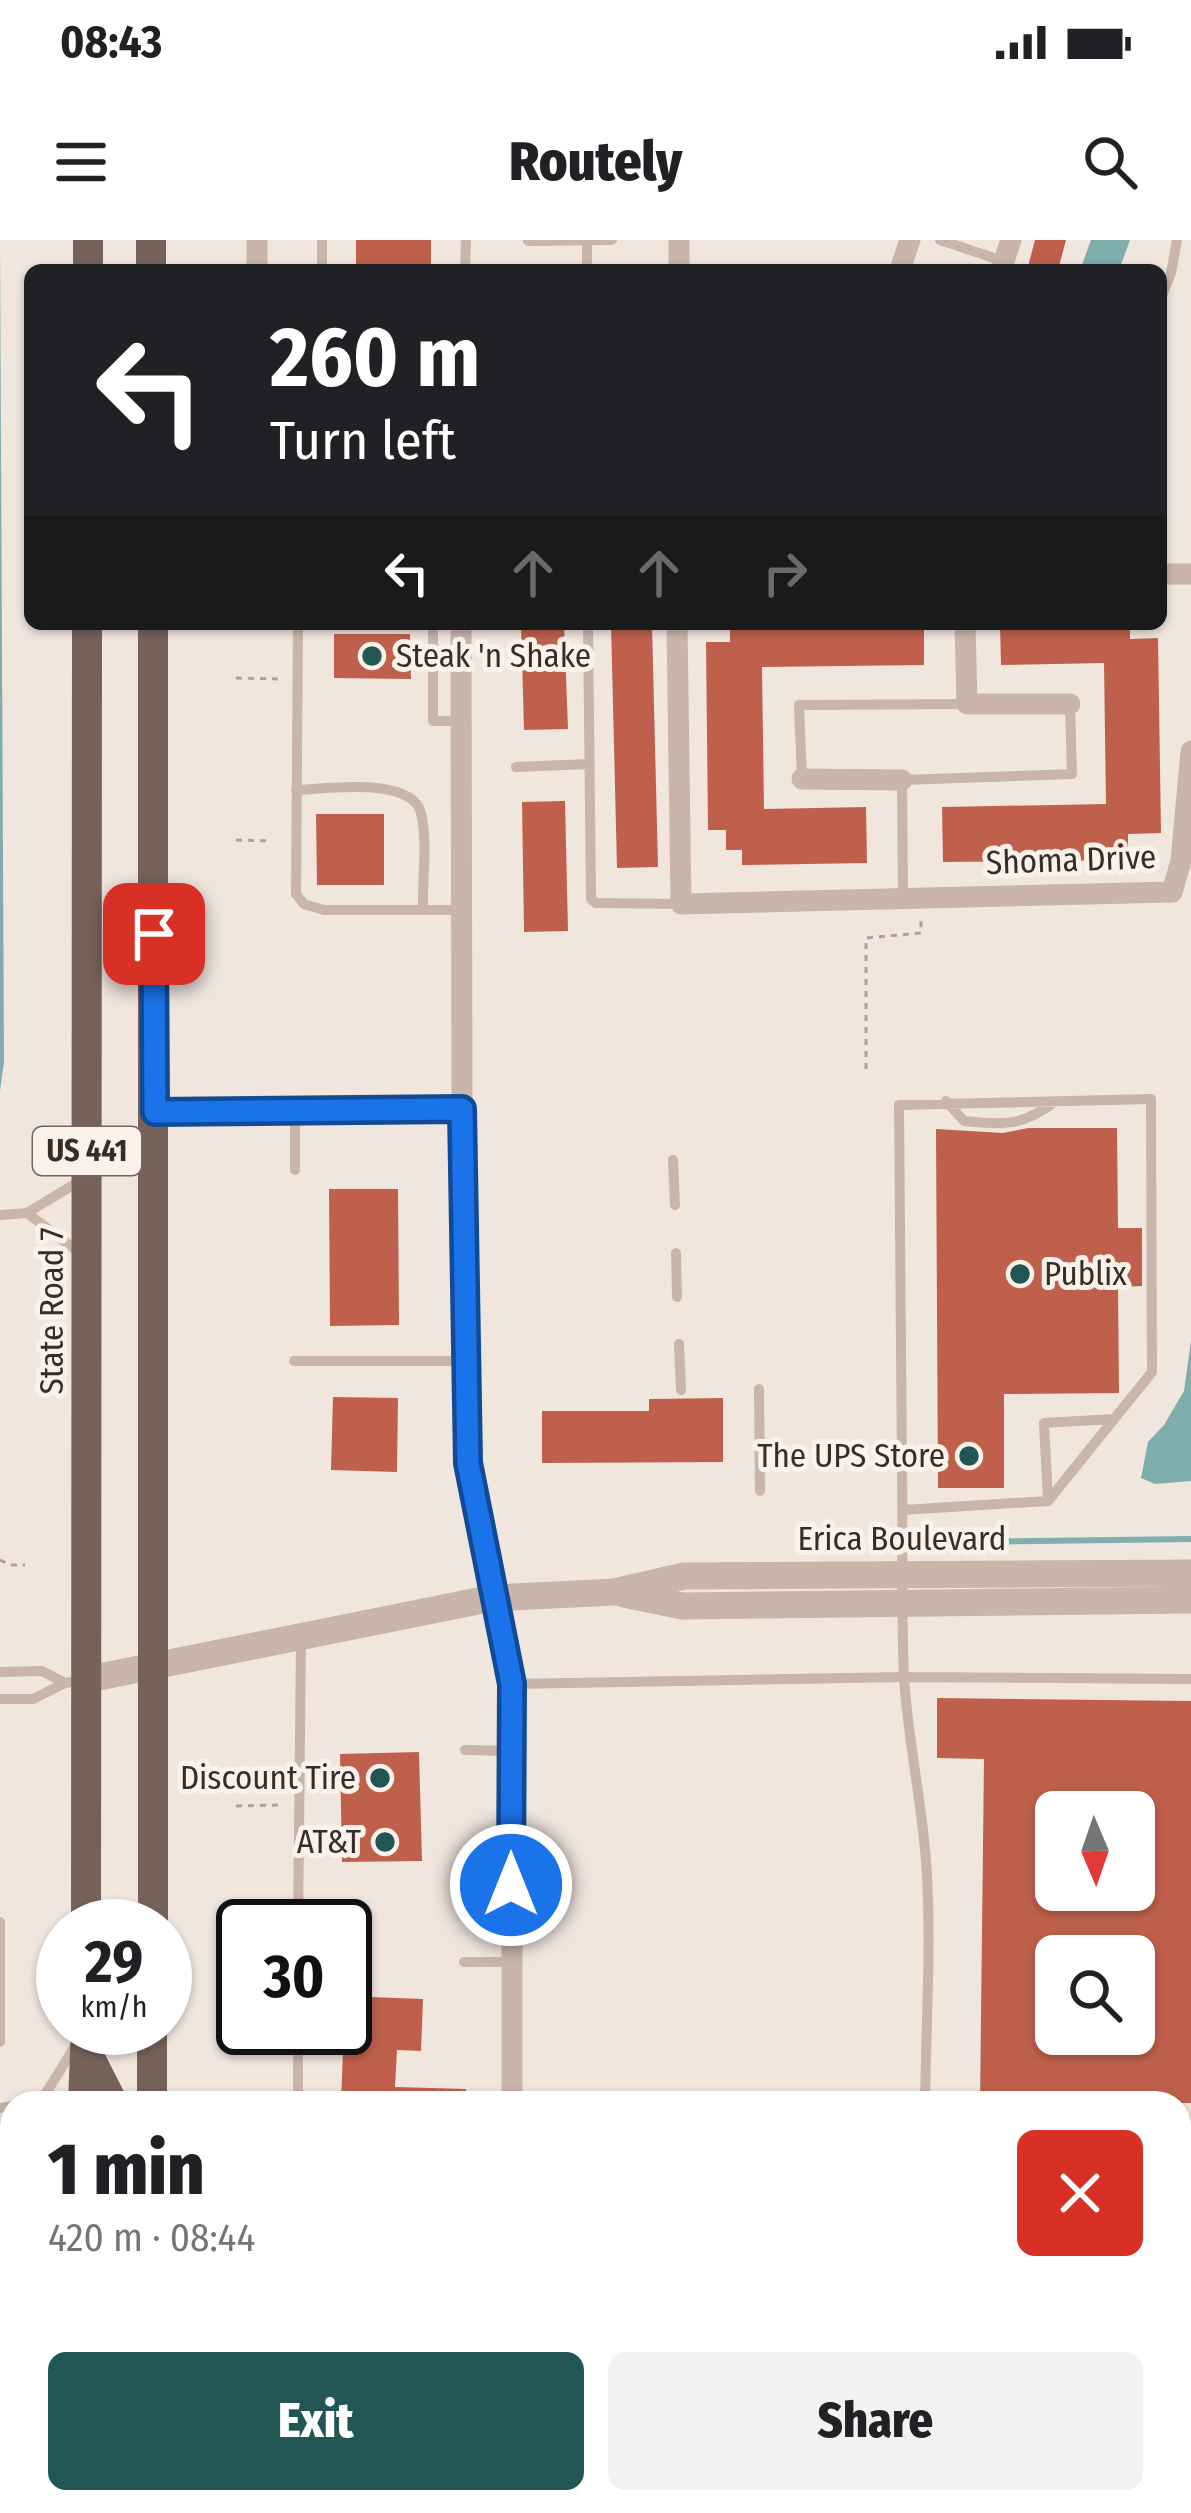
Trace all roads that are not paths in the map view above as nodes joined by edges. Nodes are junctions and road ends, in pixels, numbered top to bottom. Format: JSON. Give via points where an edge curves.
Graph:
{"nodes":[{"id":1,"x":587,"y":240,"type":"edge"},
{"id":2,"x":612,"y":240,"type":"edge"},
{"id":3,"x":940,"y":240,"type":"edge"},
{"id":4,"x":1177,"y":240,"type":"edge"},
{"id":5,"x":528,"y":242,"type":"edge"},
{"id":6,"x":1005,"y":257,"type":"edge"},
{"id":7,"x":1167,"y":284,"type":"edge"},
{"id":8,"x":87,"y":630,"type":"edge"},
{"id":9,"x":153,"y":630,"type":"edge"},
{"id":10,"x":298,"y":630,"type":"edge"},
{"id":11,"x":433,"y":630,"type":"edge"},
{"id":12,"x":461,"y":630,"type":"edge"},
{"id":13,"x":588,"y":630,"type":"edge"},
{"id":14,"x":677,"y":630,"type":"edge"},
{"id":15,"x":965,"y":630,"type":"edge"},
{"id":16,"x":967,"y":704,"type":"junction"},
{"id":17,"x":1070,"y":704,"type":"joint"},
{"id":18,"x":461,"y":721,"type":"junction"},
{"id":19,"x":1191,"y":751,"type":"edge"},
{"id":20,"x":589,"y":764,"type":"junction"},
{"id":21,"x":516,"y":766,"type":"dead end"},
{"id":22,"x":802,"y":779,"type":"joint"},
{"id":23,"x":902,"y":779,"type":"junction"},
{"id":24,"x":296,"y":790,"type":"junction"},
{"id":25,"x":912,"y":898,"type":"junction"},
{"id":26,"x":681,"y":904,"type":"junction"},
{"id":27,"x":423,"y":910,"type":"junction"},
{"id":28,"x":462,"y":910,"type":"junction"},
{"id":29,"x":1059,"y":1099,"type":"junction"},
{"id":30,"x":946,"y":1101,"type":"junction"},
{"id":31,"x":462,"y":1109,"type":"junction"},
{"id":32,"x":295,"y":1111,"type":"junction"},
{"id":33,"x":155,"y":1112,"type":"junction"},
{"id":34,"x":674,"y":1160,"type":"dead end"},
{"id":35,"x":295,"y":1170,"type":"dead end"},
{"id":36,"x":87,"y":1177,"type":"junction"},
{"id":37,"x":675,"y":1205,"type":"dead end"},
{"id":38,"x":26,"y":1214,"type":"junction"},
{"id":39,"x":0,"y":1215,"type":"edge"},
{"id":40,"x":676,"y":1253,"type":"dead end"},
{"id":41,"x":88,"y":1260,"type":"junction"},
{"id":42,"x":677,"y":1297,"type":"dead end"},
{"id":43,"x":679,"y":1344,"type":"dead end"},
{"id":44,"x":294,"y":1361,"type":"dead end"},
{"id":45,"x":466,"y":1361,"type":"junction"},
{"id":46,"x":759,"y":1389,"type":"dead end"},
{"id":47,"x":681,"y":1390,"type":"dead end"},
{"id":48,"x":1113,"y":1419,"type":"junction"},
{"id":49,"x":760,"y":1491,"type":"dead end"},
{"id":50,"x":1048,"y":1501,"type":"junction"},
{"id":51,"x":903,"y":1510,"type":"junction"},
{"id":52,"x":1191,"y":1573,"type":"edge"},
{"id":53,"x":904,"y":1588,"type":"junction"},
{"id":54,"x":494,"y":1598,"type":"junction"},
{"id":55,"x":1191,"y":1600,"type":"edge"},
{"id":56,"x":301,"y":1638,"type":"junction"},
{"id":57,"x":155,"y":1665,"type":"junction"},
{"id":58,"x":0,"y":1672,"type":"edge"},
{"id":59,"x":904,"y":1677,"type":"junction"},
{"id":60,"x":1191,"y":1679,"type":"edge"},
{"id":61,"x":77,"y":1681,"type":"junction"},
{"id":62,"x":512,"y":1684,"type":"junction"},
{"id":63,"x":0,"y":1699,"type":"edge"},
{"id":64,"x":465,"y":1750,"type":"dead end"},
{"id":65,"x":511,"y":1750,"type":"junction"},
{"id":66,"x":464,"y":1895,"type":"dead end"},
{"id":67,"x":511,"y":1895,"type":"junction"},
{"id":68,"x":85,"y":1899,"type":"edge"},
{"id":69,"x":153,"y":1899,"type":"edge"},
{"id":70,"x":298,"y":1899,"type":"edge"},
{"id":71,"x":0,"y":1922,"type":"edge"},
{"id":72,"x":464,"y":1962,"type":"dead end"},
{"id":73,"x":511,"y":1962,"type":"junction"},
{"id":74,"x":0,"y":1972,"type":"edge"},
{"id":75,"x":0,"y":2042,"type":"edge"},
{"id":76,"x":72,"y":2055,"type":"edge"},
{"id":77,"x":83,"y":2055,"type":"edge"},
{"id":78,"x":92,"y":2055,"type":"edge"},
{"id":79,"x":152,"y":2055,"type":"edge"},
{"id":80,"x":298,"y":2055,"type":"edge"},
{"id":81,"x":48,"y":2091,"type":"edge"},
{"id":82,"x":83,"y":2091,"type":"edge"},
{"id":83,"x":108,"y":2091,"type":"edge"},
{"id":84,"x":152,"y":2091,"type":"edge"},
{"id":85,"x":298,"y":2091,"type":"edge"},
{"id":86,"x":512,"y":2091,"type":"edge"},
{"id":87,"x":925,"y":2091,"type":"edge"}],
"edges":[{"from":1,"to":2,"type":"lane"},
{"from":1,"to":5,"type":"lane"},
{"from":3,"to":6,"type":"lane"},
{"from":4,"to":7,"type":"lane"},
{"from":8,"to":36,"type":"main road","name":"State Road 7","number":"US 441"},
{"from":9,"to":33,"type":"main road","number":"US 441"},
{"from":10,"to":24,"type":"lane"},
{"from":11,"to":18,"type":"lane","via":[[433,721]]},
{"from":12,"to":18,"type":"street"},
{"from":13,"to":20,"type":"lane","name":"Shoma Drive"},
{"from":14,"to":26,"type":"street"},
{"from":15,"to":16,"type":"street"},
{"from":16,"to":17,"type":"street"},
{"from":16,"to":22,"type":"lane","via":[[799,705]]},
{"from":17,"to":23,"type":"lane","via":[[1072,774]]},
{"from":18,"to":28,"type":"street"},
{"from":19,"to":25,"type":"street","name":"Shoma Drive","via":[[1172,892]]},
{"from":20,"to":21,"type":"lane"},
{"from":20,"to":26,"type":"lane","name":"Shoma Drive","via":[[591,899]]},
{"from":22,"to":23,"type":"street"},
{"from":23,"to":25,"type":"lane"},
{"from":24,"to":27,"type":"lane","via":[[410,795],[421,813]]},
{"from":24,"to":27,"type":"lane","via":[[296,894],[304,904]]},
{"from":25,"to":26,"type":"street","name":"Shoma Drive"},
{"from":27,"to":28,"type":"lane"},
{"from":28,"to":31,"type":"street"},
{"from":29,"to":30,"type":"lane"},
{"from":29,"to":30,"type":"lane","via":[[1029,1121],[993,1124],[964,1121]]},
{"from":29,"to":48,"type":"lane","via":[[1151,1100],[1152,1372]]},
{"from":30,"to":51,"type":"lane","via":[[899,1105]]},
{"from":31,"to":32,"type":"lane"},
{"from":31,"to":45,"type":"lane"},
{"from":32,"to":33,"type":"lane"},
{"from":32,"to":35,"type":"lane"},
{"from":33,"to":57,"type":"main road","number":"US 441"},
{"from":34,"to":37,"type":"lane"},
{"from":36,"to":38,"type":"lane"},
{"from":36,"to":41,"type":"main road","name":"State Road 7","number":"US 441"},
{"from":38,"to":39,"type":"lane"},
{"from":38,"to":41,"type":"lane"},
{"from":40,"to":42,"type":"lane"},
{"from":41,"to":61,"type":"main road","name":"State Road 7","number":"US 441"},
{"from":43,"to":47,"type":"lane"},
{"from":44,"to":45,"type":"lane"},
{"from":45,"to":54,"type":"lane","via":[[468,1463]]},
{"from":46,"to":49,"type":"lane"},
{"from":48,"to":50,"type":"lane"},
{"from":48,"to":50,"type":"lane","via":[[1044,1423]]},
{"from":50,"to":51,"type":"lane"},
{"from":51,"to":53,"type":"lane"},
{"from":52,"to":53,"type":"street","name":"Erica Boulevard"},
{"from":53,"to":54,"type":"street","name":"Erica Boulevard","via":[[682,1606],[614,1592]]},
{"from":53,"to":55,"type":"street","name":"Erica Boulevard"},
{"from":53,"to":59,"type":"lane"},
{"from":54,"to":56,"type":"street","name":"Erica Boulevard"},
{"from":54,"to":62,"type":"street"},
{"from":56,"to":57,"type":"street","name":"Erica Boulevard"},
{"from":56,"to":70,"type":"lane"},
{"from":57,"to":61,"type":"street","name":"Erica Boulevard"},
{"from":57,"to":69,"type":"main road","number":"US 441"},
{"from":58,"to":61,"type":"lane"},
{"from":59,"to":60,"type":"lane"},
{"from":59,"to":62,"type":"lane"},
{"from":59,"to":87,"type":"lane","via":[[927,1873]]},
{"from":61,"to":63,"type":"lane","via":[[33,1699]]},
{"from":61,"to":68,"type":"main road","name":"State Road 7","number":"US 441"},
{"from":62,"to":65,"type":"street"},
{"from":64,"to":65,"type":"lane"},
{"from":65,"to":67,"type":"street"},
{"from":66,"to":67,"type":"lane"},
{"from":67,"to":73,"type":"street"},
{"from":71,"to":74,"type":"lane"},
{"from":72,"to":73,"type":"lane"},
{"from":73,"to":86,"type":"street"},
{"from":74,"to":75,"type":"lane"},
{"from":76,"to":81,"type":"lane"},
{"from":77,"to":82,"type":"main road"},
{"from":78,"to":83,"type":"main road"},
{"from":79,"to":84,"type":"main road"},
{"from":80,"to":85,"type":"lane"}]}
